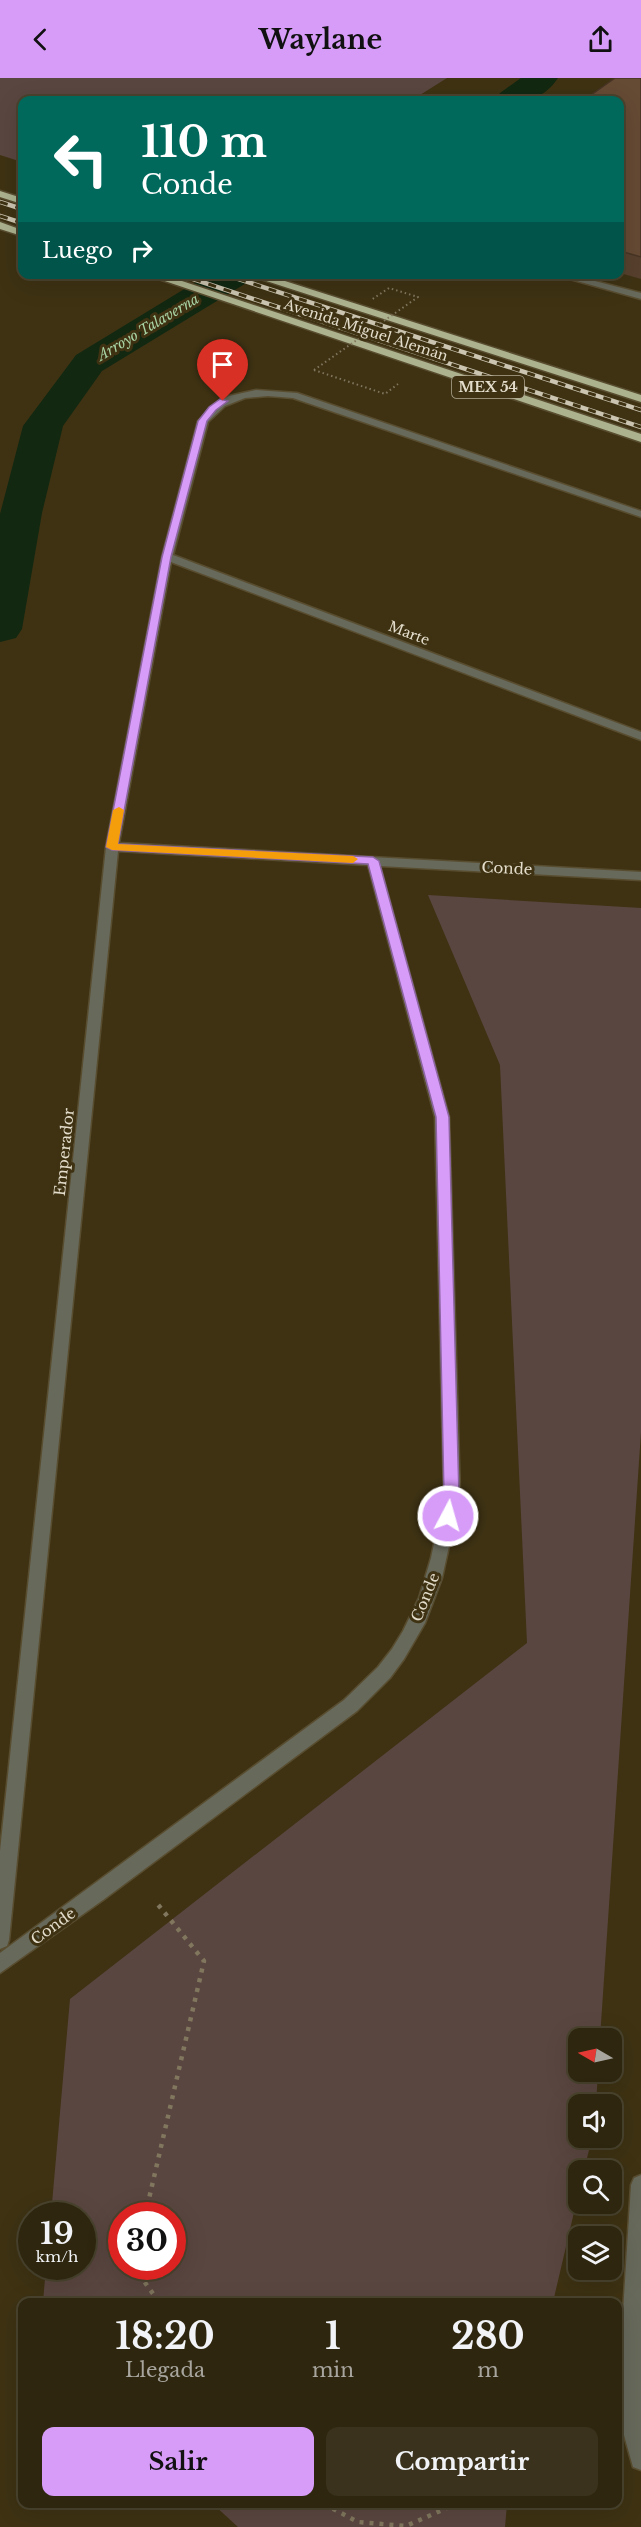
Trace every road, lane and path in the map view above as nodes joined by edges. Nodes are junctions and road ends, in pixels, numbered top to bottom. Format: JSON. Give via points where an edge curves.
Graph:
{"nodes":[{"id":1,"x":0,"y":194,"type":"edge"},
{"id":2,"x":18,"y":200,"type":"edge"},
{"id":3,"x":0,"y":225,"type":"edge"},
{"id":4,"x":18,"y":232,"type":"edge"},
{"id":5,"x":164,"y":279,"type":"edge"},
{"id":6,"x":269,"y":279,"type":"edge"},
{"id":7,"x":575,"y":279,"type":"edge"},
{"id":8,"x":641,"y":296,"type":"edge"},
{"id":9,"x":369,"y":306,"type":"junction"},
{"id":10,"x":398,"y":384,"type":"dead end"},
{"id":11,"x":641,"y":399,"type":"edge"},
{"id":12,"x":641,"y":438,"type":"edge"},
{"id":13,"x":641,"y":514,"type":"edge"},
{"id":14,"x":166,"y":557,"type":"junction"},
{"id":15,"x":641,"y":736,"type":"edge"},
{"id":16,"x":112,"y":847,"type":"junction"},
{"id":17,"x":373,"y":861,"type":"junction"},
{"id":18,"x":641,"y":876,"type":"edge"},
{"id":19,"x":129,"y":1871,"type":"junction"},
{"id":20,"x":0,"y":1940,"type":"edge"},
{"id":21,"x":0,"y":1964,"type":"edge"},
{"id":22,"x":641,"y":2185,"type":"edge"},
{"id":23,"x":148,"y":2202,"type":"edge"},
{"id":24,"x":143,"y":2280,"type":"edge"},
{"id":25,"x":156,"y":2298,"type":"edge"},
{"id":26,"x":641,"y":2459,"type":"edge"},
{"id":27,"x":332,"y":2508,"type":"edge"},
{"id":28,"x":447,"y":2508,"type":"edge"}],
"edges":[{"from":1,"to":2,"type":"highway"},
{"from":3,"to":4,"type":"highway"},
{"from":5,"to":12,"type":"highway","name":"Avenida Miguel Alemán","number":"MEX 54"},
{"from":6,"to":9,"type":"highway","name":"Avenida Miguel Alemán","number":"MEX 54"},
{"from":7,"to":8,"type":"street"},
{"from":9,"to":10,"type":"path","bridge":true,"via":[[389,288],[418,297],[314,370],[385,394]]},
{"from":9,"to":11,"type":"highway","name":"Avenida Miguel Alemán","number":"MEX 54"},
{"from":13,"to":14,"type":"street","name":"Emperador","via":[[294,395],[272,392],[239,395],[212,408],[203,421]]},
{"from":14,"to":15,"type":"street","name":"Marte"},
{"from":14,"to":16,"type":"street","name":"Emperador"},
{"from":16,"to":17,"type":"street","name":"Conde"},
{"from":16,"to":20,"type":"street","name":"Emperador"},
{"from":17,"to":18,"type":"street","name":"Conde"},
{"from":17,"to":19,"type":"street","name":"Conde","via":[[442,1117],[452,1496],[441,1557],[422,1609],[398,1654],[360,1698]]},
{"from":19,"to":21,"type":"street","name":"Conde"},
{"from":19,"to":23,"type":"path","via":[[204,1961]]},
{"from":22,"to":26,"type":"street","via":[[630,2376],[633,2428]]},
{"from":24,"to":25,"type":"path"},
{"from":27,"to":28,"type":"path","via":[[358,2522],[406,2526]]}]}
